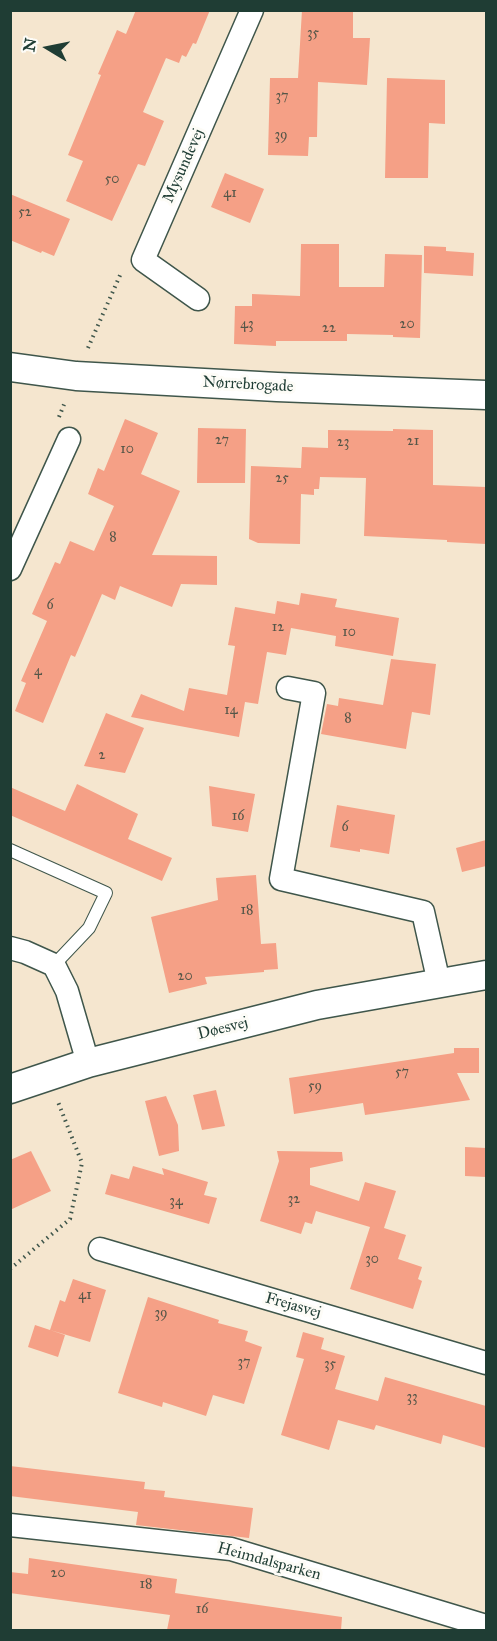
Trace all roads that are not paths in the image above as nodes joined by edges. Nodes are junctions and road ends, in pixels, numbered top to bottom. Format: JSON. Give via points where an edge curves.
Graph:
{"nodes":[{"id":1,"x":252,"y":10,"type":"edge"},
{"id":2,"x":198,"y":299,"type":"dead end"},
{"id":3,"x":10,"y":367,"type":"edge"},
{"id":4,"x":486,"y":395,"type":"edge"},
{"id":5,"x":69,"y":439,"type":"dead end"},
{"id":6,"x":10,"y":569,"type":"edge"},
{"id":7,"x":288,"y":688,"type":"dead end"},
{"id":8,"x":10,"y":849,"type":"edge"},
{"id":9,"x":10,"y":948,"type":"edge"},
{"id":10,"x":54,"y":965,"type":"junction"},
{"id":11,"x":486,"y":975,"type":"edge"},
{"id":12,"x":439,"y":983,"type":"junction"},
{"id":13,"x":88,"y":1063,"type":"junction"},
{"id":14,"x":10,"y":1089,"type":"edge"},
{"id":15,"x":100,"y":1249,"type":"dead end"},
{"id":16,"x":486,"y":1363,"type":"edge"},
{"id":17,"x":10,"y":1525,"type":"edge"},
{"id":18,"x":486,"y":1626,"type":"edge"}],
"edges":[{"from":1,"to":2,"type":"street","name":"Mysundevej","via":[[143,260]]},
{"from":3,"to":4,"type":"street","name":"Nørrebrogade","via":[[76,376]]},
{"from":5,"to":6,"type":"street"},
{"from":7,"to":12,"type":"street","via":[[314,693],[281,879],[423,912]]},
{"from":8,"to":10,"type":"lane","via":[[106,893],[89,928]]},
{"from":9,"to":10,"type":"street"},
{"from":10,"to":13,"type":"street","via":[[67,991]]},
{"from":11,"to":12,"type":"street","name":"Døesvej"},
{"from":12,"to":13,"type":"street","name":"Døesvej","via":[[317,1005]]},
{"from":13,"to":14,"type":"street","name":"Døesvej"},
{"from":15,"to":16,"type":"street","name":"Frejasvej"},
{"from":17,"to":18,"type":"street","name":"Heimdalsparken","via":[[231,1549]]}]}
